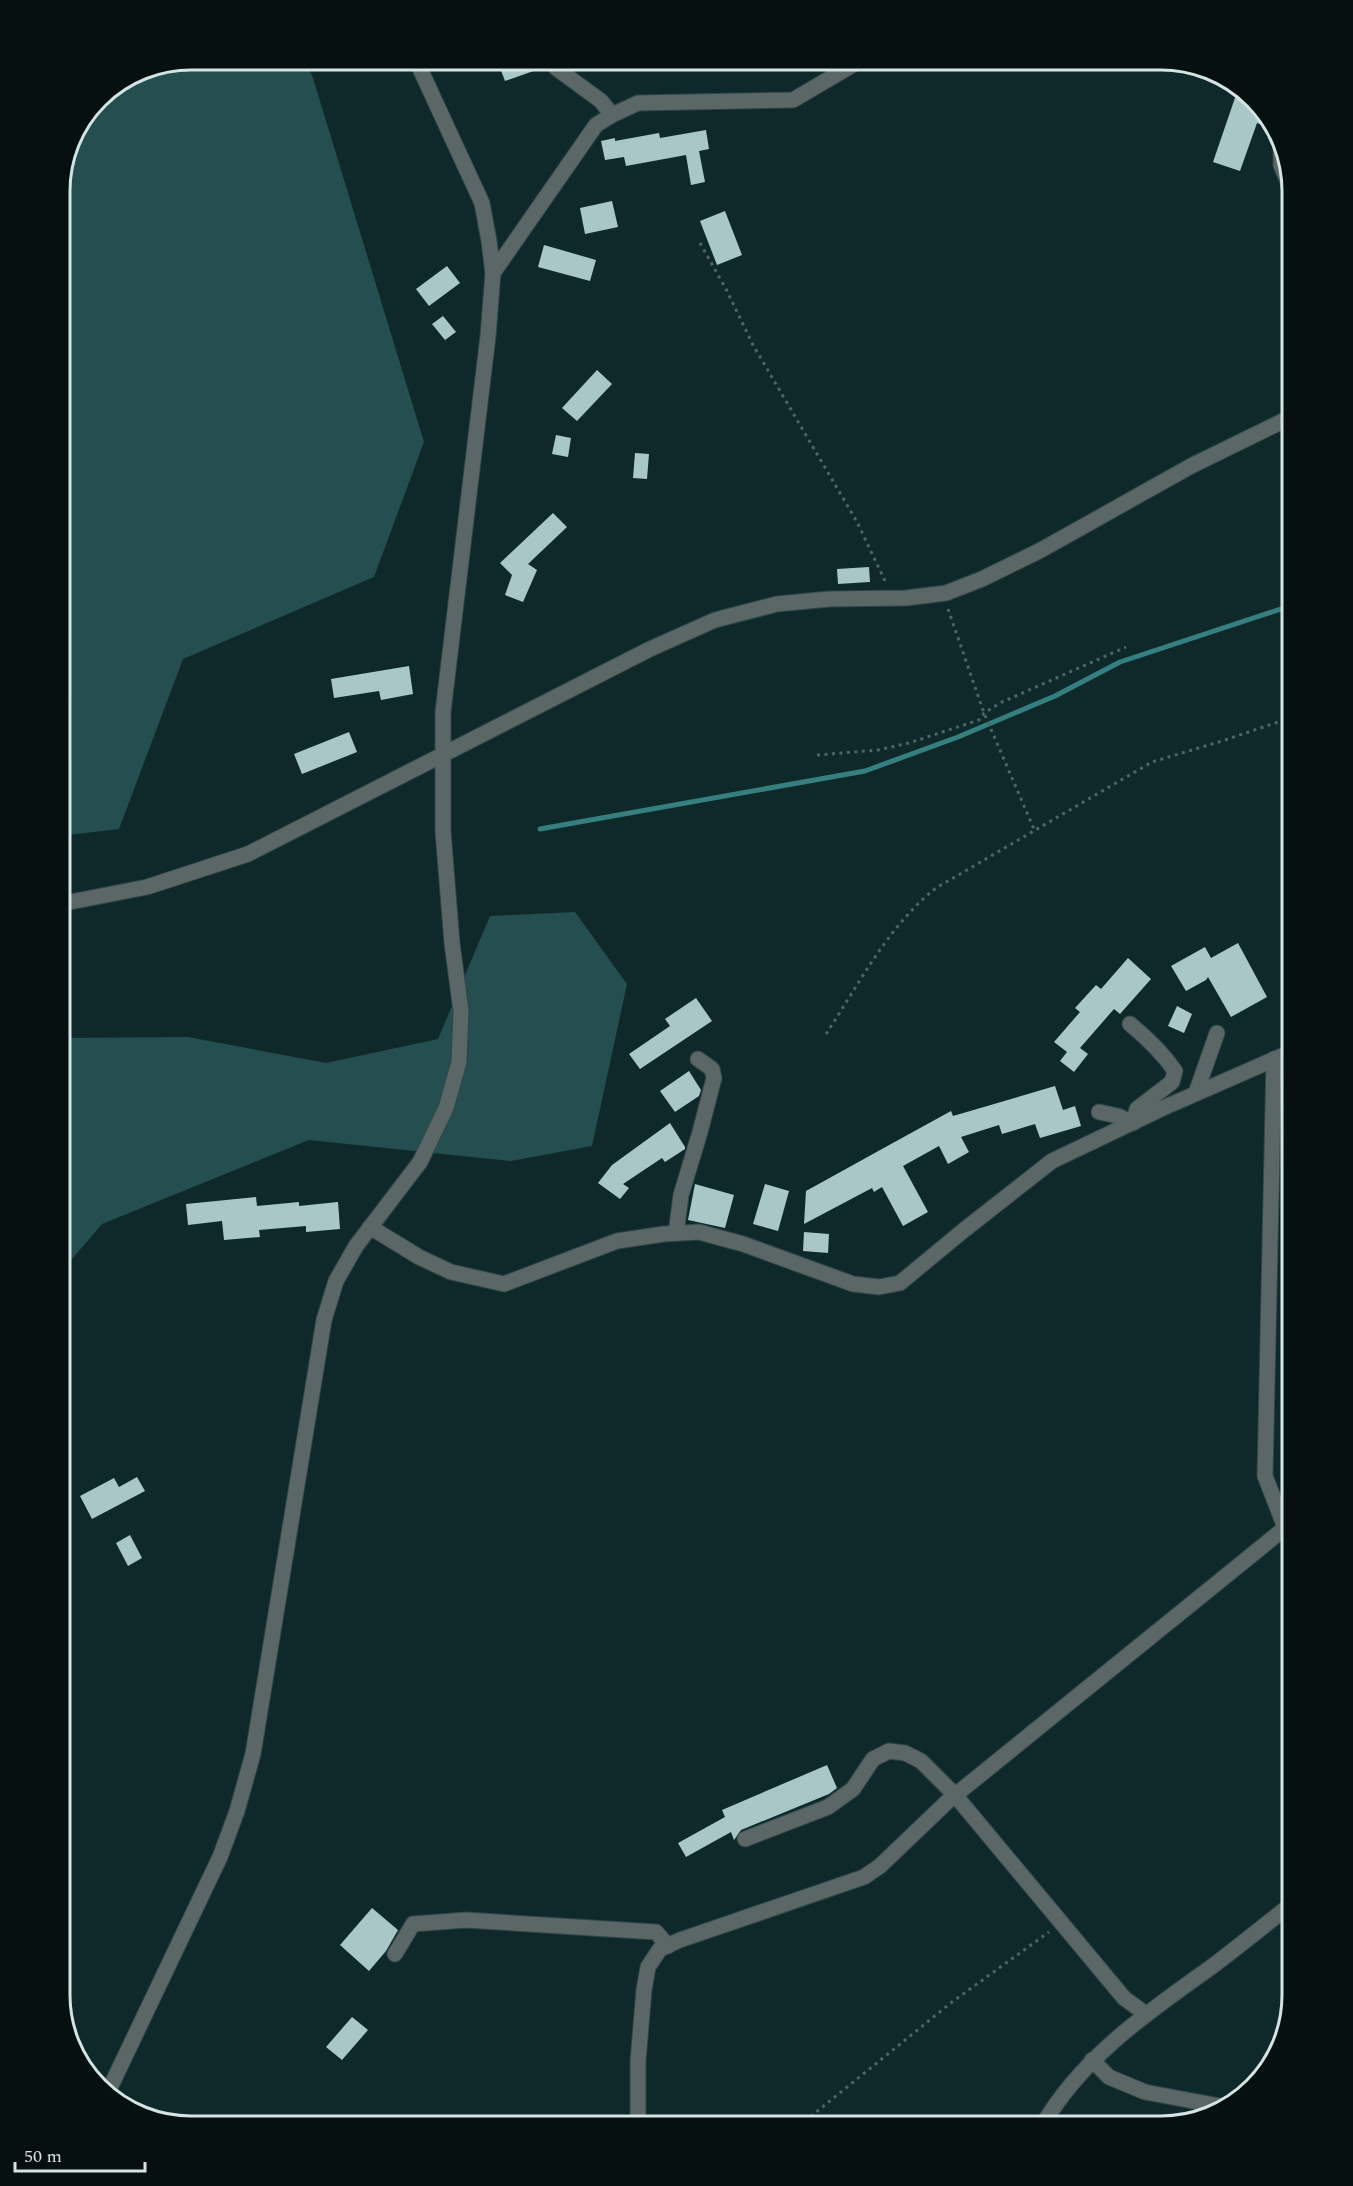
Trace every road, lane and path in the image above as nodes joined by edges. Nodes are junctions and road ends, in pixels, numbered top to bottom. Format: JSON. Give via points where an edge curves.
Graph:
{"nodes":[{"id":1,"x":421,"y":71,"type":"edge"},
{"id":2,"x":560,"y":71,"type":"edge"},
{"id":3,"x":842,"y":71,"type":"edge"},
{"id":4,"x":612,"y":115,"type":"junction"},
{"id":5,"x":700,"y":243,"type":"dead end"},
{"id":6,"x":493,"y":273,"type":"junction"},
{"id":7,"x":1282,"y":421,"type":"edge"},
{"id":8,"x":946,"y":593,"type":"junction"},
{"id":9,"x":893,"y":598,"type":"junction"},
{"id":10,"x":1126,"y":647,"type":"dead end"},
{"id":11,"x":984,"y":712,"type":"junction"},
{"id":12,"x":1282,"y":721,"type":"edge"},
{"id":13,"x":817,"y":755,"type":"dead end"},
{"id":14,"x":442,"y":756,"type":"junction"},
{"id":15,"x":1034,"y":829,"type":"junction"},
{"id":16,"x":71,"y":902,"type":"edge"},
{"id":17,"x":1130,"y":1024,"type":"dead end"},
{"id":18,"x":1216,"y":1033,"type":"dead end"},
{"id":19,"x":826,"y":1034,"type":"dead end"},
{"id":20,"x":1282,"y":1056,"type":"edge"},
{"id":21,"x":698,"y":1059,"type":"dead end"},
{"id":22,"x":1274,"y":1059,"type":"junction"},
{"id":23,"x":1196,"y":1094,"type":"junction"},
{"id":24,"x":1099,"y":1112,"type":"dead end"},
{"id":25,"x":1133,"y":1123,"type":"junction"},
{"id":26,"x":370,"y":1227,"type":"junction"},
{"id":27,"x":676,"y":1233,"type":"junction"},
{"id":28,"x":1282,"y":1520,"type":"edge"},
{"id":29,"x":1282,"y":1530,"type":"edge"},
{"id":30,"x":956,"y":1795,"type":"junction"},
{"id":31,"x":746,"y":1839,"type":"dead end"},
{"id":32,"x":1282,"y":1912,"type":"edge"},
{"id":33,"x":1061,"y":1922,"type":"junction"},
{"id":34,"x":668,"y":1946,"type":"junction"},
{"id":35,"x":395,"y":1954,"type":"dead end"},
{"id":36,"x":1146,"y":2014,"type":"junction"},
{"id":37,"x":1092,"y":2060,"type":"junction"},
{"id":38,"x":112,"y":2085,"type":"edge"},
{"id":39,"x":1212,"y":2104,"type":"edge"},
{"id":40,"x":638,"y":2115,"type":"edge"},
{"id":41,"x":812,"y":2116,"type":"edge"},
{"id":42,"x":1049,"y":2116,"type":"edge"}],
"edges":[{"from":1,"to":6,"type":"street","via":[[482,203]]},
{"from":2,"to":4,"type":"street","via":[[601,101]]},
{"from":3,"to":4,"type":"street","via":[[793,100],[638,103]]},
{"from":4,"to":6,"type":"street","via":[[596,125]]},
{"from":5,"to":9,"type":"path","via":[[753,345],[857,522]]},
{"from":6,"to":14,"type":"street","via":[[443,712]]},
{"from":7,"to":8,"type":"street","via":[[1191,466],[1041,550]]},
{"from":8,"to":9,"type":"street"},
{"from":8,"to":11,"type":"path","via":[[949,613]]},
{"from":9,"to":14,"type":"street","via":[[777,604],[715,620],[650,649]]},
{"from":10,"to":11,"type":"path"},
{"from":11,"to":13,"type":"path","via":[[978,720],[878,750]]},
{"from":11,"to":15,"type":"path"},
{"from":12,"to":15,"type":"path","via":[[1152,762]]},
{"from":14,"to":16,"type":"street","via":[[248,854],[147,887]]},
{"from":14,"to":26,"type":"street","via":[[443,831],[461,1011],[459,1062],[446,1108],[420,1162]]},
{"from":15,"to":19,"type":"path","via":[[918,901],[894,930]]},
{"from":17,"to":25,"type":"street","via":[[1158,1048],[1175,1071],[1172,1082],[1137,1109]]},
{"from":18,"to":23,"type":"street"},
{"from":20,"to":22,"type":"street"},
{"from":21,"to":27,"type":"street","via":[[712,1069],[714,1078],[681,1194]]},
{"from":22,"to":23,"type":"street"},
{"from":22,"to":28,"type":"street","via":[[1265,1476]]},
{"from":23,"to":25,"type":"street"},
{"from":24,"to":25,"type":"street"},
{"from":25,"to":27,"type":"street","via":[[1052,1161],[900,1283],[879,1287],[852,1284],[743,1244],[699,1232]]},
{"from":26,"to":27,"type":"street","via":[[451,1272],[504,1284],[617,1241]]},
{"from":26,"to":38,"type":"street","via":[[336,1281],[324,1320],[253,1754],[237,1811],[220,1857]]},
{"from":29,"to":30,"type":"street"},
{"from":30,"to":31,"type":"street","via":[[921,1761],[889,1751],[873,1759],[853,1790],[828,1807]]},
{"from":30,"to":33,"type":"street"},
{"from":30,"to":34,"type":"street","via":[[864,1877]]},
{"from":32,"to":36,"type":"street"},
{"from":33,"to":36,"type":"street","via":[[1124,1998]]},
{"from":33,"to":41,"type":"path","via":[[952,2002]]},
{"from":34,"to":35,"type":"street","via":[[656,1932],[466,1920],[413,1924]]},
{"from":34,"to":40,"type":"street","via":[[660,1950],[648,1967],[638,2061]]},
{"from":36,"to":37,"type":"street"},
{"from":37,"to":39,"type":"street","via":[[1109,2077],[1145,2092]]},
{"from":37,"to":42,"type":"street"}]}
